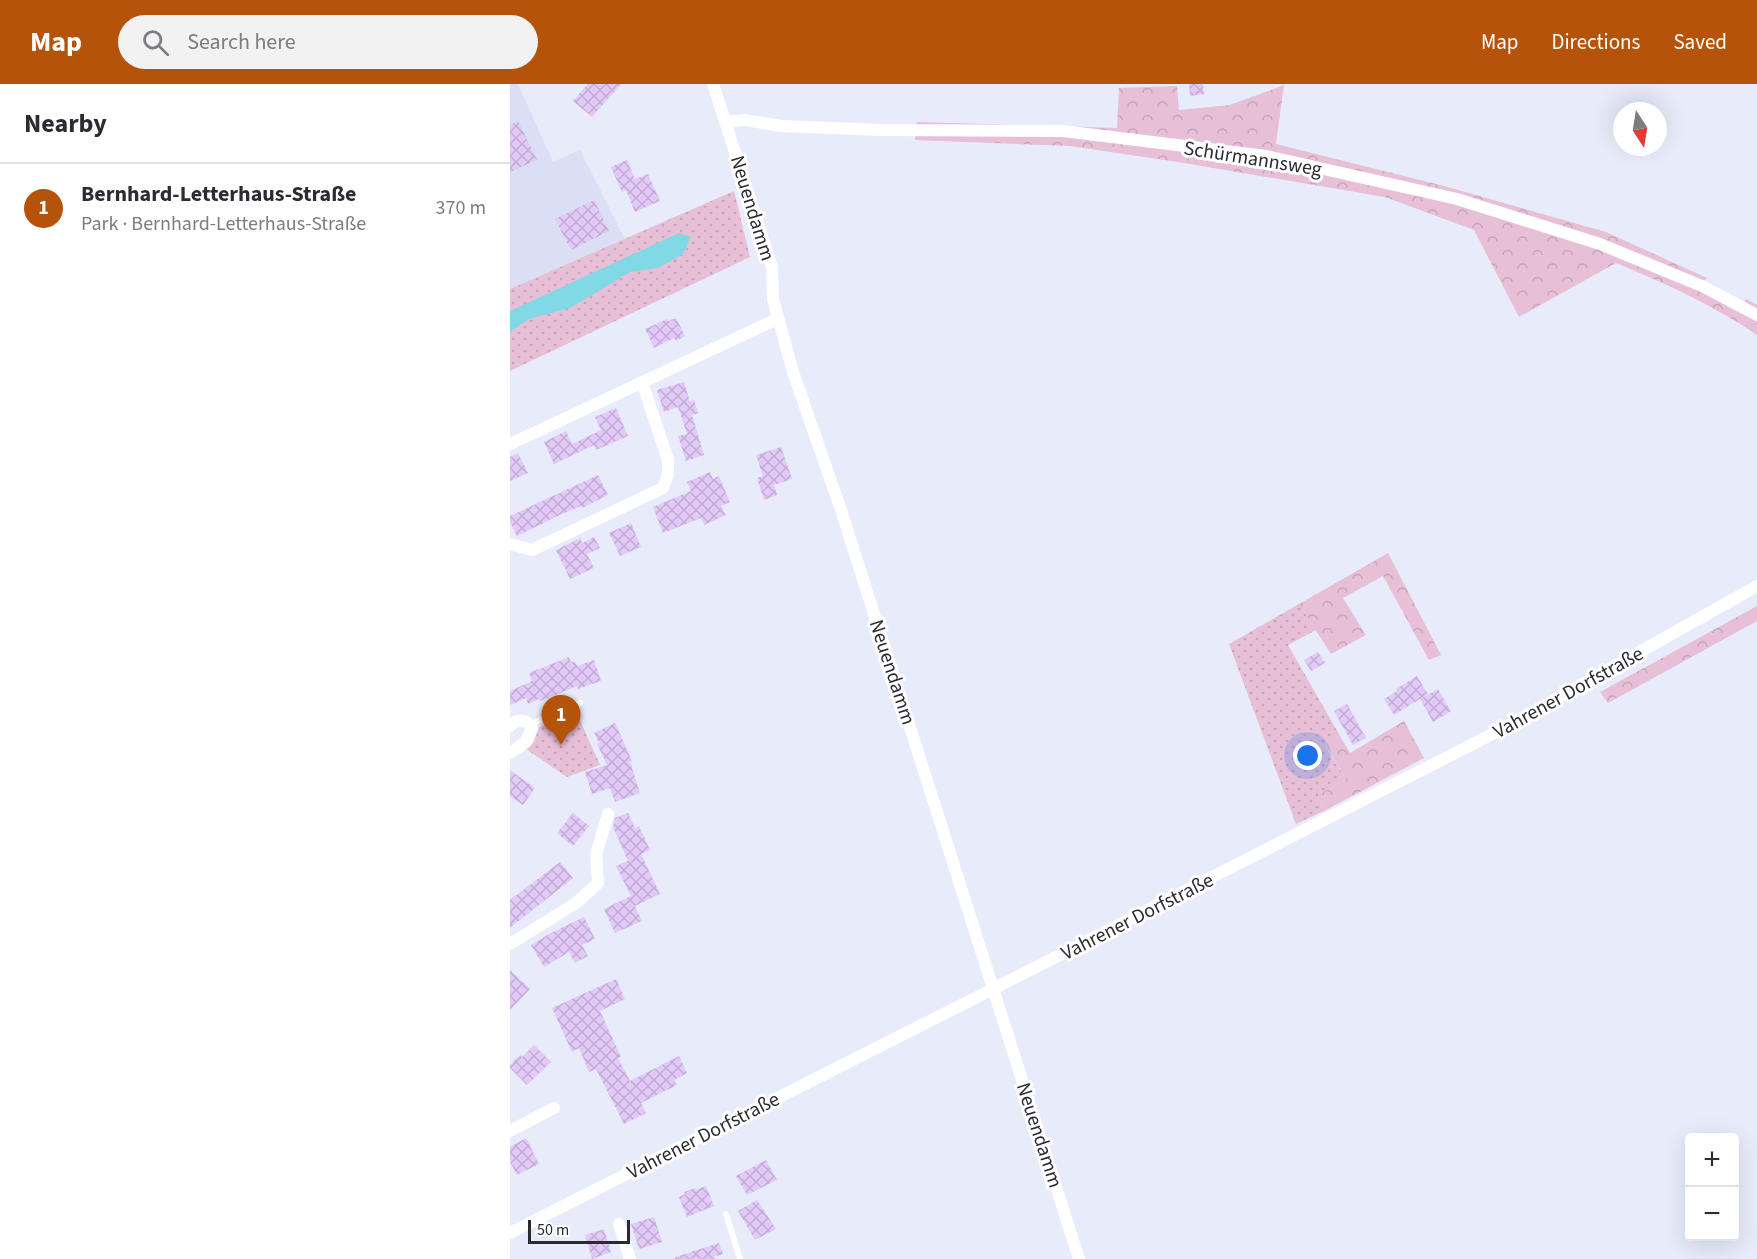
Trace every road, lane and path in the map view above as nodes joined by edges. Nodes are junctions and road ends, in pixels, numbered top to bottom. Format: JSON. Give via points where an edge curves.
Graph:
{"nodes":[{"id":1,"x":713,"y":84,"type":"edge"},
{"id":2,"x":725,"y":122,"type":"junction"},
{"id":3,"x":1757,"y":315,"type":"edge"},
{"id":4,"x":777,"y":318,"type":"junction"},
{"id":5,"x":642,"y":382,"type":"junction"},
{"id":6,"x":510,"y":444,"type":"edge"},
{"id":7,"x":510,"y":544,"type":"edge"},
{"id":8,"x":1757,"y":586,"type":"edge"},
{"id":9,"x":580,"y":703,"type":"dead end"},
{"id":10,"x":531,"y":724,"type":"junction"},
{"id":11,"x":510,"y":726,"type":"edge"},
{"id":12,"x":510,"y":753,"type":"edge"},
{"id":13,"x":608,"y":814,"type":"dead end"},
{"id":14,"x":510,"y":944,"type":"edge"},
{"id":15,"x":993,"y":989,"type":"junction"},
{"id":16,"x":554,"y":1108,"type":"dead end"},
{"id":17,"x":510,"y":1131,"type":"edge"},
{"id":18,"x":726,"y":1214,"type":"dead end"},
{"id":19,"x":619,"y":1224,"type":"dead end"},
{"id":20,"x":510,"y":1233,"type":"edge"},
{"id":21,"x":630,"y":1259,"type":"edge"},
{"id":22,"x":740,"y":1259,"type":"edge"},
{"id":23,"x":1079,"y":1259,"type":"edge"}],
"edges":[{"from":1,"to":2,"type":"street","name":"Neuendamm"},
{"from":2,"to":3,"type":"street","name":"Schürmannsweg","via":[[745,120],[847,129],[1063,131],[1266,156],[1457,199],[1600,244],[1702,286]]},
{"from":2,"to":4,"type":"street","name":"Neuendamm","via":[[772,267]]},
{"from":4,"to":5,"type":"street"},
{"from":4,"to":15,"type":"street","name":"Neuendamm"},
{"from":5,"to":6,"type":"street"},
{"from":5,"to":7,"type":"street","via":[[668,460],[663,488],[532,550]]},
{"from":8,"to":15,"type":"street","name":"Vahrener Dorfstraße","via":[[1508,726]]},
{"from":9,"to":10,"type":"lane"},
{"from":10,"to":11,"type":"street","via":[[520,720]]},
{"from":10,"to":12,"type":"street","via":[[526,742]]},
{"from":13,"to":14,"type":"street","via":[[596,855],[598,883],[576,903]]},
{"from":15,"to":20,"type":"street","name":"Vahrener Dorfstraße"},
{"from":15,"to":23,"type":"street","name":"Neuendamm"},
{"from":16,"to":17,"type":"street"},
{"from":18,"to":22,"type":"lane"},
{"from":19,"to":21,"type":"street"}]}
